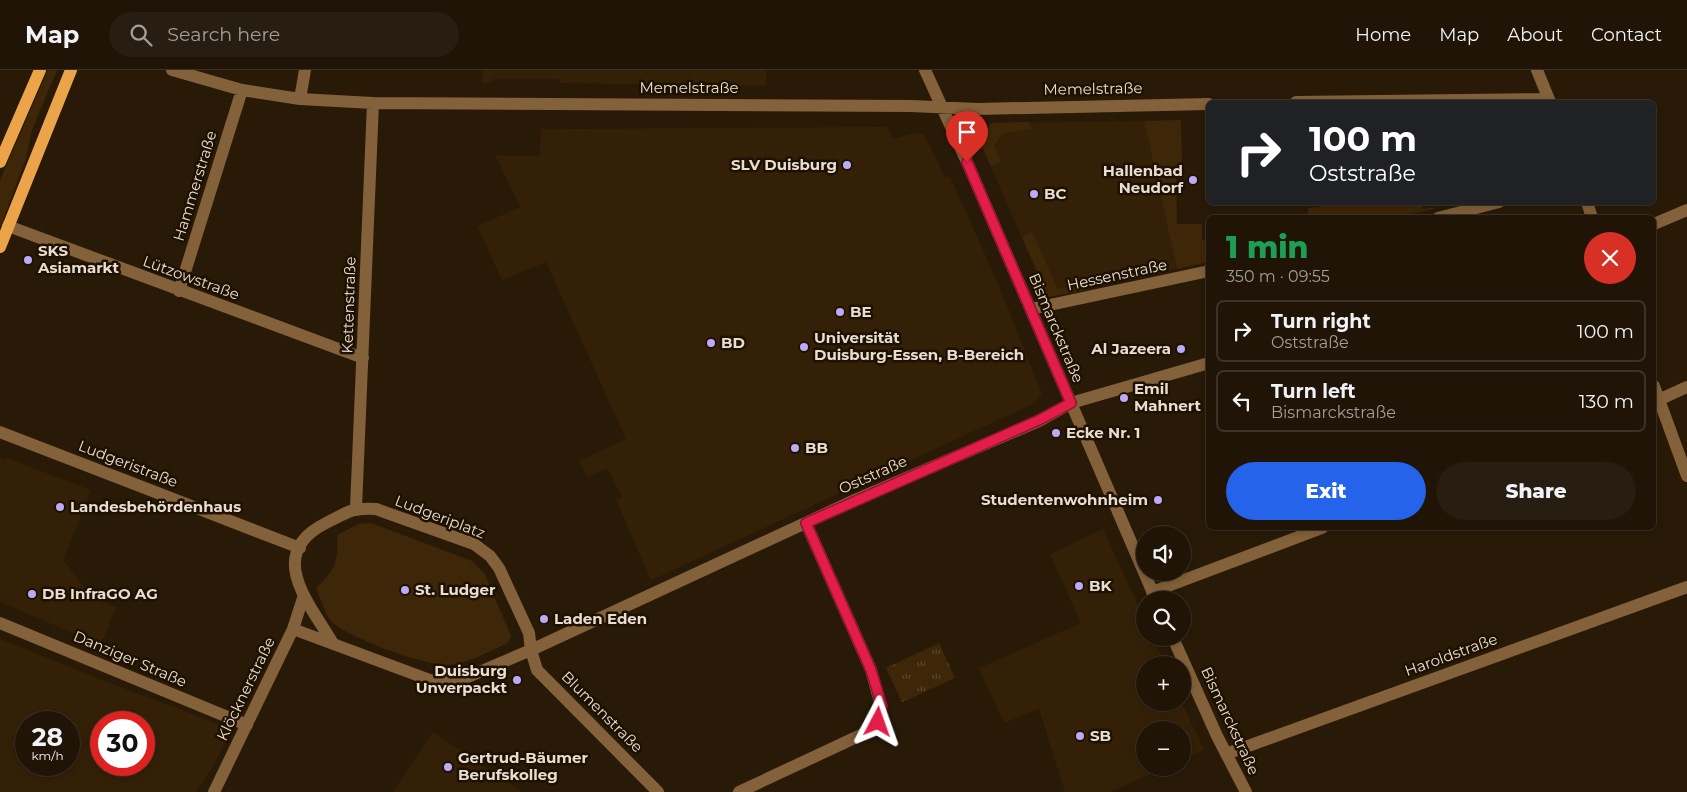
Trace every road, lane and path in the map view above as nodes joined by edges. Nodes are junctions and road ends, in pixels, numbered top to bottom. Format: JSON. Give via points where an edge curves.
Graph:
{"nodes":[{"id":1,"x":40,"y":70,"type":"edge"},
{"id":2,"x":71,"y":70,"type":"edge"},
{"id":3,"x":172,"y":70,"type":"edge"},
{"id":4,"x":305,"y":70,"type":"edge"},
{"id":5,"x":925,"y":70,"type":"edge"},
{"id":6,"x":1536,"y":70,"type":"edge"},
{"id":7,"x":242,"y":90,"type":"junction"},
{"id":8,"x":300,"y":99,"type":"junction"},
{"id":9,"x":1549,"y":100,"type":"edge"},
{"id":10,"x":373,"y":103,"type":"junction"},
{"id":11,"x":1206,"y":104,"type":"edge"},
{"id":12,"x":942,"y":108,"type":"junction"},
{"id":13,"x":0,"y":162,"type":"edge"},
{"id":14,"x":1488,"y":205,"type":"edge"},
{"id":15,"x":1687,"y":210,"type":"edge"},
{"id":16,"x":1449,"y":215,"type":"edge"},
{"id":17,"x":1656,"y":223,"type":"edge"},
{"id":18,"x":8,"y":226,"type":"junction"},
{"id":19,"x":0,"y":247,"type":"edge"},
{"id":20,"x":1206,"y":272,"type":"edge"},
{"id":21,"x":179,"y":291,"type":"junction"},
{"id":22,"x":1031,"y":309,"type":"junction"},
{"id":23,"x":363,"y":358,"type":"junction"},
{"id":24,"x":1206,"y":364,"type":"edge"},
{"id":25,"x":1687,"y":387,"type":"edge"},
{"id":26,"x":1656,"y":401,"type":"edge"},
{"id":27,"x":1071,"y":403,"type":"junction"},
{"id":28,"x":0,"y":432,"type":"edge"},
{"id":29,"x":1687,"y":476,"type":"edge"},
{"id":30,"x":356,"y":508,"type":"junction"},
{"id":31,"x":806,"y":523,"type":"junction"},
{"id":32,"x":1317,"y":530,"type":"edge"},
{"id":33,"x":300,"y":548,"type":"junction"},
{"id":34,"x":1687,"y":587,"type":"edge"},
{"id":35,"x":1152,"y":591,"type":"edge"},
{"id":36,"x":1166,"y":591,"type":"edge"},
{"id":37,"x":303,"y":598,"type":"junction"},
{"id":38,"x":0,"y":623,"type":"edge"},
{"id":39,"x":294,"y":629,"type":"junction"},
{"id":40,"x":332,"y":642,"type":"junction"},
{"id":41,"x":1177,"y":646,"type":"edge"},
{"id":42,"x":531,"y":650,"type":"junction"},
{"id":43,"x":248,"y":725,"type":"junction"},
{"id":44,"x":1226,"y":754,"type":"junction"},
{"id":45,"x":214,"y":792,"type":"edge"},
{"id":46,"x":658,"y":792,"type":"edge"},
{"id":47,"x":739,"y":792,"type":"edge"},
{"id":48,"x":1246,"y":792,"type":"edge"}],
"edges":[{"from":1,"to":13,"type":"main road"},
{"from":2,"to":18,"type":"main road"},
{"from":3,"to":7,"type":"street","name":"Memelstraße"},
{"from":4,"to":8,"type":"street"},
{"from":5,"to":12,"type":"street","name":"Bismarckstraße"},
{"from":6,"to":9,"type":"street"},
{"from":7,"to":8,"type":"street","name":"Memelstraße"},
{"from":7,"to":21,"type":"street","name":"Hammerstraße"},
{"from":8,"to":10,"type":"street","name":"Memelstraße"},
{"from":10,"to":12,"type":"street","name":"Memelstraße"},
{"from":10,"to":23,"type":"street","name":"Kettenstraße"},
{"from":11,"to":12,"type":"street","name":"Memelstraße"},
{"from":12,"to":22,"type":"street","name":"Bismarckstraße"},
{"from":14,"to":16,"type":"street"},
{"from":15,"to":17,"type":"street"},
{"from":18,"to":19,"type":"main road"},
{"from":18,"to":21,"type":"street","name":"Lützowstraße"},
{"from":20,"to":22,"type":"street","name":"Hessenstraße"},
{"from":21,"to":23,"type":"street","name":"Lützowstraße"},
{"from":22,"to":27,"type":"street","name":"Bismarckstraße"},
{"from":23,"to":30,"type":"street","name":"Kettenstraße"},
{"from":24,"to":27,"type":"street","name":"Oststraße"},
{"from":25,"to":26,"type":"street"},
{"from":26,"to":29,"type":"street"},
{"from":27,"to":31,"type":"street","name":"Oststraße"},
{"from":27,"to":35,"type":"street","name":"Bismarckstraße"},
{"from":28,"to":33,"type":"street","name":"Ludgeristraße"},
{"from":30,"to":33,"type":"street","via":[[320,526],[307,536]]},
{"from":30,"to":42,"type":"street","name":"Ludgeriplatz","via":[[376,510],[474,544],[490,556],[499,568],[529,633]]},
{"from":31,"to":42,"type":"street","name":"Oststraße"},
{"from":31,"to":47,"type":"street","via":[[871,670],[882,706],[878,722],[863,734]]},
{"from":32,"to":36,"type":"street"},
{"from":33,"to":37,"type":"street","via":[[295,563]]},
{"from":34,"to":44,"type":"street","name":"Haroldstraße"},
{"from":37,"to":39,"type":"street","name":"Klöcknerstraße"},
{"from":37,"to":40,"type":"street"},
{"from":38,"to":43,"type":"street","name":"Danziger Straße"},
{"from":39,"to":40,"type":"street"},
{"from":39,"to":43,"type":"street","name":"Klöcknerstraße"},
{"from":40,"to":42,"type":"street","via":[[438,683],[463,679]]},
{"from":41,"to":44,"type":"street","name":"Bismarckstraße"},
{"from":42,"to":46,"type":"street","name":"Blumenstraße","via":[[537,670]]},
{"from":43,"to":45,"type":"street","name":"Klöcknerstraße"},
{"from":44,"to":48,"type":"street","name":"Bismarckstraße"}]}
